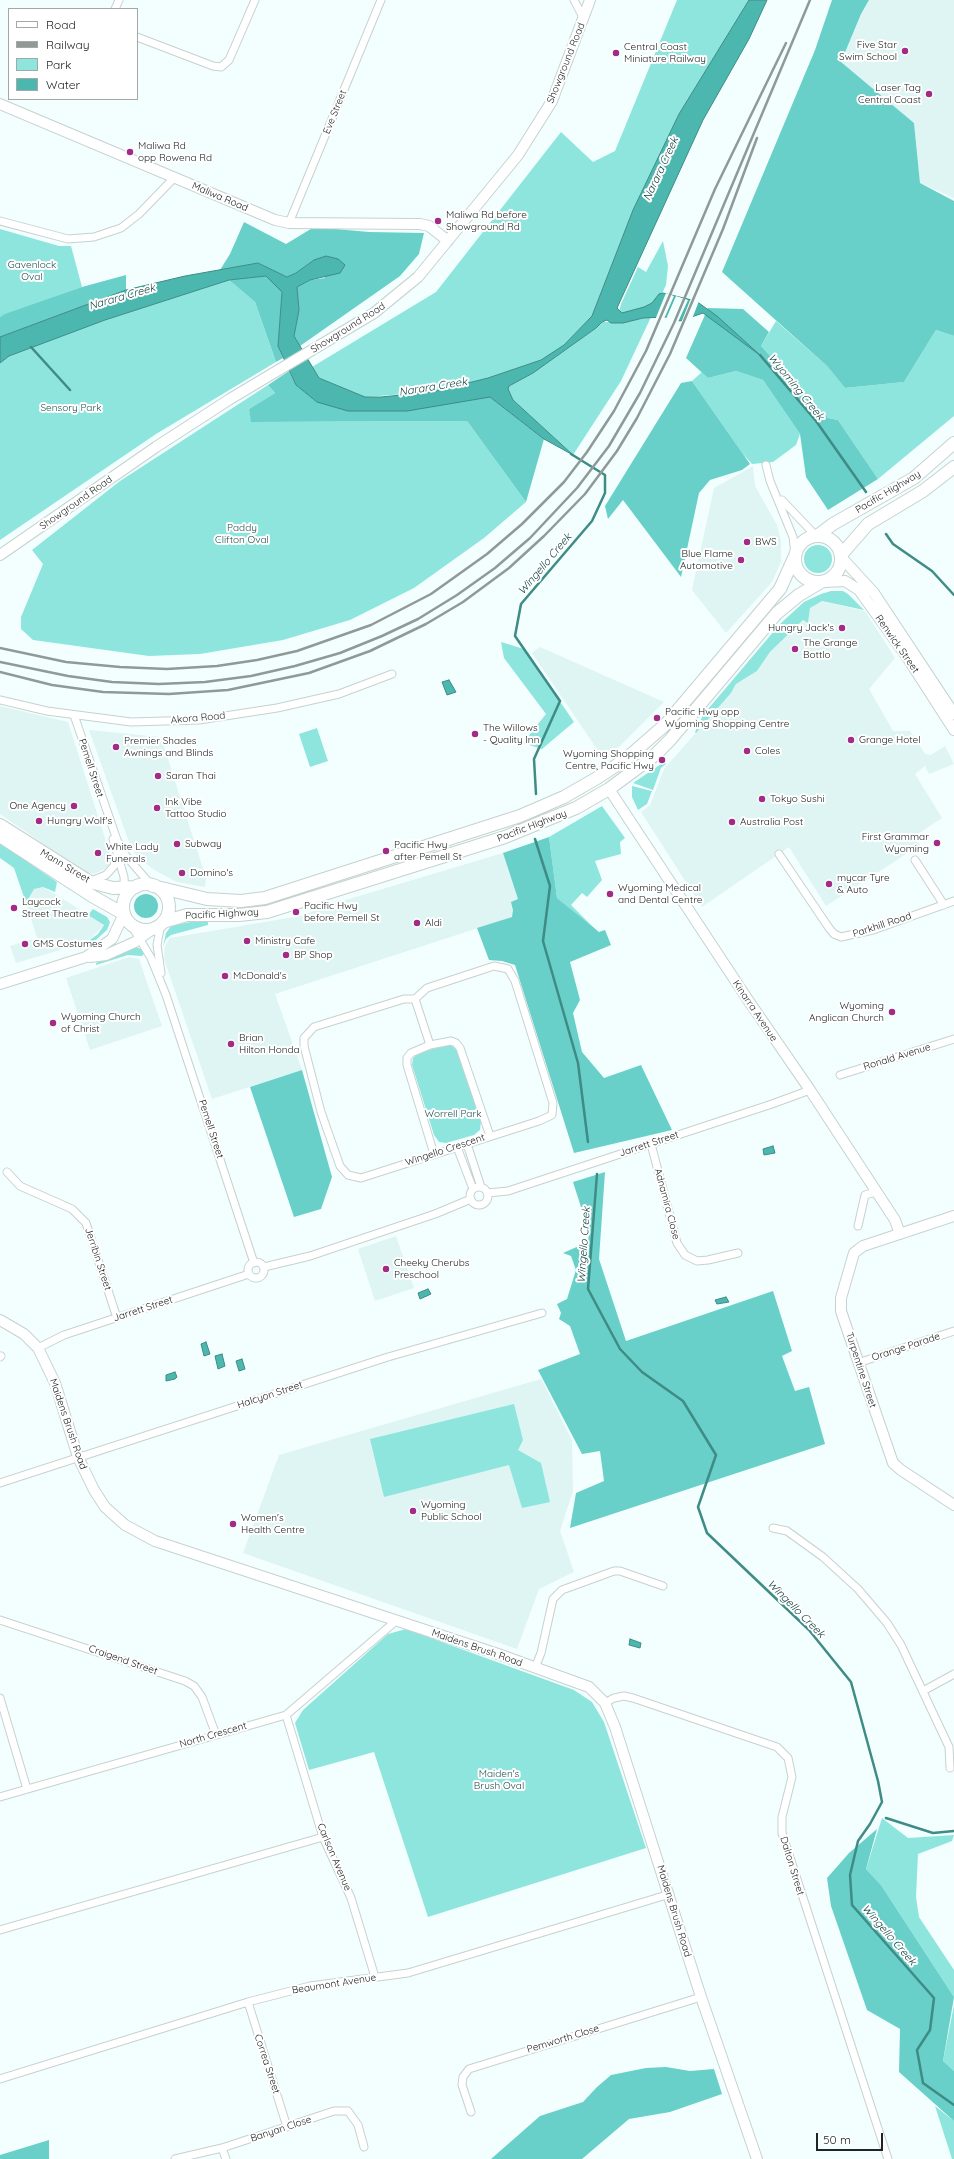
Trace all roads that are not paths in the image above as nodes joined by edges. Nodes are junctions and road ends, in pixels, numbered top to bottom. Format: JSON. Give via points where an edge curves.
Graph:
{"nodes":[{"id":1,"x":255,"y":0,"type":"edge"},
{"id":2,"x":381,"y":0,"type":"edge"},
{"id":3,"x":574,"y":0,"type":"edge"},
{"id":4,"x":590,"y":0,"type":"edge"},
{"id":5,"x":584,"y":20,"type":"junction"},
{"id":6,"x":138,"y":37,"type":"edge"},
{"id":7,"x":0,"y":104,"type":"edge"},
{"id":8,"x":174,"y":178,"type":"junction"},
{"id":9,"x":0,"y":222,"type":"edge"},
{"id":10,"x":289,"y":223,"type":"junction"},
{"id":11,"x":448,"y":241,"type":"junction"},
{"id":12,"x":954,"y":443,"type":"edge"},
{"id":13,"x":954,"y":455,"type":"edge"},
{"id":14,"x":766,"y":465,"type":"dead end"},
{"id":15,"x":954,"y":467,"type":"edge"},
{"id":16,"x":921,"y":473,"type":"junction"},
{"id":17,"x":775,"y":492,"type":"junction"},
{"id":18,"x":817,"y":536,"type":"junction"},
{"id":19,"x":0,"y":555,"type":"edge"},
{"id":20,"x":795,"y":556,"type":"junction"},
{"id":21,"x":841,"y":556,"type":"junction"},
{"id":22,"x":823,"y":582,"type":"junction"},
{"id":23,"x":883,"y":605,"type":"junction"},
{"id":24,"x":896,"y":643,"type":"junction"},
{"id":25,"x":924,"y":668,"type":"junction"},
{"id":26,"x":392,"y":674,"type":"dead end"},
{"id":27,"x":0,"y":700,"type":"edge"},
{"id":28,"x":954,"y":714,"type":"edge"},
{"id":29,"x":74,"y":715,"type":"junction"},
{"id":30,"x":954,"y":722,"type":"edge"},
{"id":31,"x":954,"y":730,"type":"edge"},
{"id":32,"x":609,"y":789,"type":"junction"},
{"id":33,"x":520,"y":816,"type":"junction"},
{"id":34,"x":110,"y":821,"type":"junction"},
{"id":35,"x":0,"y":825,"type":"edge"},
{"id":36,"x":0,"y":836,"type":"edge"},
{"id":37,"x":779,"y":854,"type":"dead end"},
{"id":38,"x":117,"y":855,"type":"junction"},
{"id":39,"x":915,"y":860,"type":"dead end"},
{"id":40,"x":87,"y":880,"type":"junction"},
{"id":41,"x":152,"y":885,"type":"junction"},
{"id":42,"x":129,"y":891,"type":"junction"},
{"id":43,"x":954,"y":902,"type":"edge"},
{"id":44,"x":944,"y":904,"type":"junction"},
{"id":45,"x":126,"y":917,"type":"junction"},
{"id":46,"x":160,"y":924,"type":"junction"},
{"id":47,"x":140,"y":939,"type":"junction"},
{"id":48,"x":86,"y":957,"type":"junction"},
{"id":49,"x":0,"y":984,"type":"edge"},
{"id":50,"x":166,"y":994,"type":"junction"},
{"id":51,"x":415,"y":999,"type":"junction"},
{"id":52,"x":954,"y":1039,"type":"edge"},
{"id":53,"x":430,"y":1045,"type":"junction"},
{"id":54,"x":840,"y":1075,"type":"dead end"},
{"id":55,"x":810,"y":1090,"type":"junction"},
{"id":56,"x":490,"y":1136,"type":"junction"},
{"id":57,"x":467,"y":1144,"type":"junction"},
{"id":58,"x":651,"y":1144,"type":"junction"},
{"id":59,"x":457,"y":1147,"type":"junction"},
{"id":60,"x":434,"y":1154,"type":"junction"},
{"id":61,"x":7,"y":1172,"type":"dead end"},
{"id":62,"x":481,"y":1187,"type":"junction"},
{"id":63,"x":473,"y":1189,"type":"junction"},
{"id":64,"x":876,"y":1192,"type":"junction"},
{"id":65,"x":488,"y":1193,"type":"junction"},
{"id":66,"x":471,"y":1200,"type":"junction"},
{"id":67,"x":954,"y":1216,"type":"edge"},
{"id":68,"x":858,"y":1226,"type":"dead end"},
{"id":69,"x":900,"y":1234,"type":"junction"},
{"id":70,"x":738,"y":1253,"type":"dead end"},
{"id":71,"x":254,"y":1263,"type":"junction"},
{"id":72,"x":264,"y":1267,"type":"junction"},
{"id":73,"x":250,"y":1274,"type":"junction"},
{"id":74,"x":542,"y":1313,"type":"dead end"},
{"id":75,"x":117,"y":1318,"type":"junction"},
{"id":76,"x":0,"y":1320,"type":"edge"},
{"id":77,"x":954,"y":1331,"type":"edge"},
{"id":78,"x":38,"y":1348,"type":"junction"},
{"id":79,"x":858,"y":1363,"type":"junction"},
{"id":80,"x":78,"y":1457,"type":"junction"},
{"id":81,"x":0,"y":1483,"type":"edge"},
{"id":82,"x":954,"y":1505,"type":"edge"},
{"id":83,"x":773,"y":1528,"type":"dead end"},
{"id":84,"x":663,"y":1586,"type":"dead end"},
{"id":85,"x":0,"y":1620,"type":"edge"},
{"id":86,"x":397,"y":1620,"type":"junction"},
{"id":87,"x":535,"y":1668,"type":"junction"},
{"id":88,"x":954,"y":1674,"type":"edge"},
{"id":89,"x":923,"y":1691,"type":"junction"},
{"id":90,"x":0,"y":1698,"type":"edge"},
{"id":91,"x":605,"y":1703,"type":"junction"},
{"id":92,"x":286,"y":1715,"type":"junction"},
{"id":93,"x":216,"y":1735,"type":"junction"},
{"id":94,"x":950,"y":1768,"type":"dead end"},
{"id":95,"x":27,"y":1789,"type":"junction"},
{"id":96,"x":0,"y":1797,"type":"edge"},
{"id":97,"x":323,"y":1837,"type":"junction"},
{"id":98,"x":670,"y":1894,"type":"junction"},
{"id":99,"x":0,"y":1921,"type":"edge"},
{"id":100,"x":1,"y":1930,"type":"edge"},
{"id":101,"x":375,"y":1977,"type":"junction"},
{"id":102,"x":701,"y":1997,"type":"junction"},
{"id":103,"x":248,"y":2002,"type":"junction"},
{"id":104,"x":0,"y":2079,"type":"edge"},
{"id":105,"x":471,"y":2112,"type":"dead end"},
{"id":106,"x":287,"y":2127,"type":"junction"},
{"id":107,"x":364,"y":2147,"type":"dead end"},
{"id":108,"x":222,"y":2148,"type":"junction"},
{"id":109,"x":175,"y":2159,"type":"edge"},
{"id":110,"x":226,"y":2159,"type":"edge"},
{"id":111,"x":757,"y":2159,"type":"edge"},
{"id":112,"x":888,"y":2159,"type":"edge"}],
"edges":[{"from":1,"to":6,"type":"street","via":[[229,60],[221,67]]},
{"from":2,"to":10,"type":"street","name":"Eve Street"},
{"from":3,"to":5,"type":"street"},
{"from":4,"to":5,"type":"street","name":"Showground Road"},
{"from":5,"to":11,"type":"street","name":"Showground Road","via":[[552,101],[518,155]]},
{"from":7,"to":8,"type":"street","name":"Maliwa Road"},
{"from":8,"to":9,"type":"street","via":[[139,214],[121,228],[94,237],[68,239]]},
{"from":8,"to":10,"type":"street","name":"Maliwa Road","via":[[275,220]]},
{"from":10,"to":11,"type":"street","name":"Maliwa Road","via":[[420,224],[429,226]]},
{"from":11,"to":19,"type":"street","name":"Showground Road","via":[[418,277],[374,313],[156,447]]},
{"from":12,"to":16,"type":"main road","name":"Pacific Highway"},
{"from":13,"to":16,"type":"main road","via":[[933,469]]},
{"from":14,"to":17,"type":"street"},
{"from":15,"to":21,"type":"main road","name":"Pacific Highway","via":[[923,492],[865,526]]},
{"from":16,"to":18,"type":"main road","name":"Pacific Highway"},
{"from":17,"to":18,"type":"street"},
{"from":17,"to":20,"type":"street","via":[[793,537]]},
{"from":18,"to":20,"type":"main road","via":[[802,542]]},
{"from":18,"to":21,"type":"main road","via":[[833,542]]},
{"from":20,"to":22,"type":"main road","via":[[796,569],[801,575],[810,581]]},
{"from":20,"to":33,"type":"main road","name":"Pacific Highway","via":[[785,581],[775,595],[679,710],[651,738],[597,778],[564,797]]},
{"from":21,"to":22,"type":"main road","via":[[837,573]]},
{"from":21,"to":23,"type":"street","name":"Renwick Street"},
{"from":22,"to":24,"type":"street","name":"Renwick Street","via":[[845,581],[856,587]]},
{"from":22,"to":32,"type":"main road","name":"Pacific Highway","via":[[800,594],[777,613],[670,740],[655,755]]},
{"from":23,"to":24,"type":"street","via":[[885,616],[898,636]]},
{"from":23,"to":25,"type":"street","name":"Renwick Street"},
{"from":24,"to":31,"type":"street","name":"Renwick Street"},
{"from":25,"to":28,"type":"street","name":"Renwick Street"},
{"from":25,"to":30,"type":"street"},
{"from":26,"to":29,"type":"street","name":"Akora Road","via":[[339,694],[278,708],[199,720],[131,722]]},
{"from":27,"to":29,"type":"street","name":"Akora Road"},
{"from":29,"to":34,"type":"street","name":"Pemell Street"},
{"from":32,"to":33,"type":"main road","via":[[599,786],[556,808]]},
{"from":32,"to":46,"type":"main road","name":"Pacific Highway","via":[[576,808],[505,837],[282,908],[239,915],[187,915]]},
{"from":32,"to":55,"type":"street","name":"Kinarra Avenue"},
{"from":33,"to":41,"type":"main road","name":"Pacific Highway","via":[[265,898],[241,901],[207,899]]},
{"from":34,"to":38,"type":"street","name":"Pemell Street"},
{"from":34,"to":41,"type":"street","name":"Pemell Street","via":[[126,856]]},
{"from":35,"to":40,"type":"main road","name":"Mann Street"},
{"from":36,"to":45,"type":"main road","name":"Mann Street"},
{"from":37,"to":44,"type":"street","name":"Parkhill Road","via":[[829,928],[841,938],[873,930]]},
{"from":38,"to":40,"type":"street","via":[[114,866],[106,875]]},
{"from":38,"to":42,"type":"street","name":"Pemell Street"},
{"from":39,"to":44,"type":"street"},
{"from":40,"to":42,"type":"main road","name":"Mann Street"},
{"from":41,"to":42,"type":"main road"},
{"from":41,"to":46,"type":"main road","via":[[162,892],[168,901],[168,912]]},
{"from":42,"to":45,"type":"main road"},
{"from":43,"to":44,"type":"street","name":"Parkhill Road"},
{"from":45,"to":46,"type":"main road","via":[[144,930]]},
{"from":45,"to":47,"type":"street","name":"Pemell Street"},
{"from":45,"to":48,"type":"street","via":[[112,939]]},
{"from":46,"to":47,"type":"street"},
{"from":46,"to":50,"type":"street","name":"Pemell Street","via":[[158,951]]},
{"from":47,"to":48,"type":"street","via":[[106,955]]},
{"from":47,"to":50,"type":"street","name":"Pemell Street"},
{"from":48,"to":49,"type":"street"},
{"from":50,"to":71,"type":"street","name":"Pemell Street"},
{"from":51,"to":53,"type":"street"},
{"from":51,"to":56,"type":"street","name":"Wingello Crescent","via":[[427,988],[494,966],[508,969],[515,981],[553,1103],[552,1115]]},
{"from":51,"to":60,"type":"street","name":"Wingello Crescent","via":[[404,999],[314,1027],[304,1038],[304,1046],[321,1112],[340,1166],[348,1175],[361,1178]]},
{"from":52,"to":54,"type":"street","name":"Ronald Avenue"},
{"from":53,"to":56,"type":"street","via":[[451,1041],[460,1048]]},
{"from":53,"to":60,"type":"street","via":[[411,1053],[407,1058],[407,1065]]},
{"from":55,"to":58,"type":"street","name":"Jarrett Street"},
{"from":55,"to":64,"type":"street","name":"Kinarra Avenue"},
{"from":56,"to":57,"type":"street","name":"Wingello Crescent"},
{"from":57,"to":59,"type":"street","name":"Wingello Crescent"},
{"from":57,"to":62,"type":"street"},
{"from":58,"to":65,"type":"street","name":"Jarrett Street","via":[[508,1191]]},
{"from":58,"to":70,"type":"street","name":"Adnamira Close","via":[[677,1243],[686,1255],[697,1261]]},
{"from":59,"to":60,"type":"street","name":"Wingello Crescent"},
{"from":59,"to":63,"type":"street"},
{"from":61,"to":75,"type":"street","name":"Jerribin Street","via":[[20,1186],[72,1209],[86,1223]]},
{"from":62,"to":63,"type":"street"},
{"from":62,"to":65,"type":"street"},
{"from":63,"to":66,"type":"street"},
{"from":64,"to":68,"type":"street","via":[[865,1195]]},
{"from":64,"to":69,"type":"street","name":"Kinarra Avenue"},
{"from":65,"to":66,"type":"street","via":[[488,1198],[482,1204],[477,1205]]},
{"from":66,"to":72,"type":"street","via":[[317,1253]]},
{"from":67,"to":69,"type":"street","name":"Turpentine Street"},
{"from":69,"to":79,"type":"street","name":"Turpentine Street","via":[[863,1246],[854,1253],[849,1265],[841,1298],[842,1311]]},
{"from":71,"to":72,"type":"street"},
{"from":71,"to":73,"type":"street","via":[[249,1267]]},
{"from":72,"to":73,"type":"street","via":[[261,1277],[253,1278]]},
{"from":73,"to":75,"type":"street","name":"Jarrett Street"},
{"from":74,"to":80,"type":"street","name":"Halcyon Street","via":[[388,1357]]},
{"from":75,"to":78,"type":"street","name":"Jarrett Street","via":[[57,1338]]},
{"from":76,"to":78,"type":"street","name":"Maidens Brush Road","via":[[24,1334]]},
{"from":77,"to":79,"type":"street","name":"Orange Parade"},
{"from":78,"to":80,"type":"street","name":"Maidens Brush Road","via":[[55,1384]]},
{"from":79,"to":82,"type":"street","name":"Turpentine Street","via":[[893,1463]]},
{"from":80,"to":81,"type":"street","name":"Halcyon Street"},
{"from":80,"to":86,"type":"street","name":"Maidens Brush Road","via":[[105,1507],[125,1525],[155,1541]]},
{"from":83,"to":89,"type":"street","via":[[787,1531],[817,1553],[858,1590],[887,1623],[901,1645]]},
{"from":84,"to":87,"type":"street","via":[[614,1571],[562,1590],[553,1599],[541,1653]]},
{"from":85,"to":93,"type":"street","name":"Craigend Street","via":[[185,1681],[194,1686],[202,1697]]},
{"from":86,"to":87,"type":"street","name":"Maidens Brush Road"},
{"from":86,"to":92,"type":"street","name":"North Crescent"},
{"from":87,"to":91,"type":"street","name":"Maidens Brush Road","via":[[588,1687]]},
{"from":88,"to":89,"type":"street"},
{"from":89,"to":94,"type":"street","via":[[949,1747]]},
{"from":90,"to":95,"type":"street"},
{"from":91,"to":98,"type":"street","name":"Maidens Brush Road"},
{"from":91,"to":112,"type":"street","name":"Dalton Street","via":[[624,1696],[633,1698],[777,1747],[788,1758],[792,1778],[782,1817],[782,1833]]},
{"from":92,"to":93,"type":"street","name":"North Crescent"},
{"from":92,"to":97,"type":"street","name":"Carlson Avenue"},
{"from":93,"to":95,"type":"street","name":"North Crescent"},
{"from":95,"to":96,"type":"street","name":"North Crescent"},
{"from":97,"to":100,"type":"street"},
{"from":97,"to":101,"type":"street","name":"Carlson Avenue","via":[[351,1898]]},
{"from":98,"to":101,"type":"street","name":"Beaumont Avenue","via":[[408,1973]]},
{"from":98,"to":102,"type":"street","name":"Maidens Brush Road"},
{"from":99,"to":100,"type":"street"},
{"from":101,"to":103,"type":"street","name":"Beaumont Avenue","via":[[310,1986]]},
{"from":102,"to":105,"type":"street","name":"Pemworth Close","via":[[469,2069],[462,2085]]},
{"from":102,"to":111,"type":"street","name":"Maidens Brush Road"},
{"from":103,"to":104,"type":"street","name":"Beaumont Avenue"},
{"from":103,"to":106,"type":"street","name":"Correa Street"},
{"from":106,"to":107,"type":"street","name":"Banyan Close","via":[[334,2111],[348,2111],[358,2125]]},
{"from":106,"to":108,"type":"street","name":"Banyan Close"},
{"from":108,"to":109,"type":"street","name":"Banyan Close"},
{"from":108,"to":110,"type":"street"}]}
